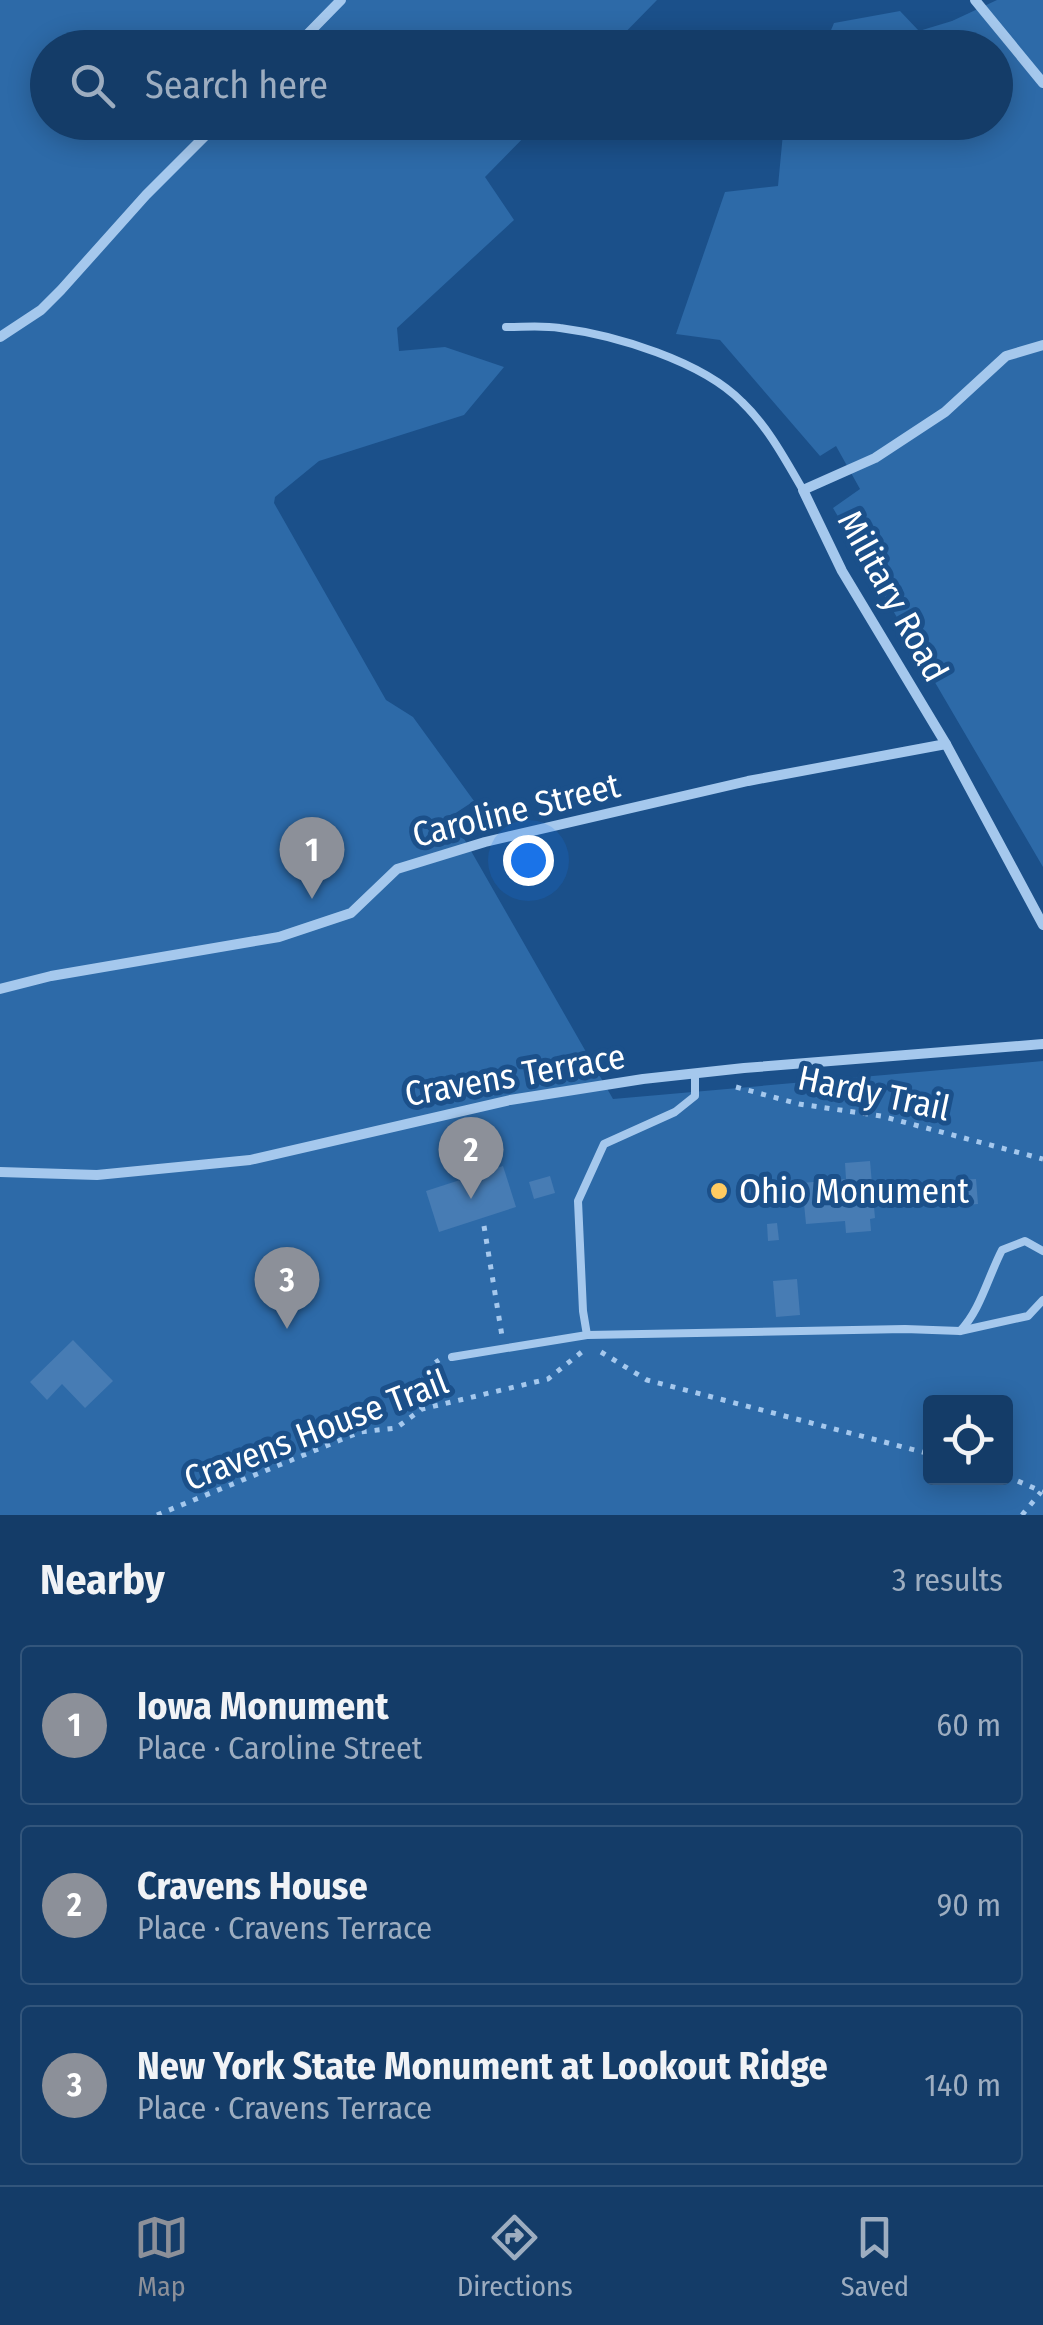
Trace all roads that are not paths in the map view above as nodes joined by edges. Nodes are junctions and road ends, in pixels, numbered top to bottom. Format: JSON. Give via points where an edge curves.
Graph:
{"nodes":[{"id":1,"x":341,"y":0,"type":"edge"},
{"id":2,"x":975,"y":0,"type":"edge"},
{"id":3,"x":312,"y":30,"type":"edge"},
{"id":4,"x":1000,"y":30,"type":"edge"},
{"id":5,"x":1013,"y":46,"type":"edge"},
{"id":6,"x":1043,"y":83,"type":"edge"},
{"id":7,"x":200,"y":140,"type":"edge"},
{"id":8,"x":506,"y":328,"type":"dead end"},
{"id":9,"x":0,"y":337,"type":"edge"},
{"id":10,"x":1043,"y":345,"type":"edge"},
{"id":11,"x":804,"y":490,"type":"junction"},
{"id":12,"x":946,"y":744,"type":"junction"},
{"id":13,"x":1043,"y":925,"type":"edge"},
{"id":14,"x":0,"y":989,"type":"edge"},
{"id":15,"x":1043,"y":1044,"type":"edge"},
{"id":16,"x":695,"y":1075,"type":"junction"},
{"id":17,"x":0,"y":1172,"type":"edge"},
{"id":18,"x":1043,"y":1251,"type":"edge"},
{"id":19,"x":1043,"y":1300,"type":"edge"},
{"id":20,"x":960,"y":1331,"type":"junction"},
{"id":21,"x":588,"y":1340,"type":"junction"},
{"id":22,"x":452,"y":1357,"type":"road end"}],
"edges":[{"from":1,"to":3,"type":"street"},
{"from":2,"to":4,"type":"street"},
{"from":5,"to":6,"type":"street"},
{"from":7,"to":9,"type":"street","via":[[61,290]]},
{"from":8,"to":11,"type":"lane","via":[[557,327],[611,338],[697,370],[740,399]]},
{"from":10,"to":11,"type":"street","name":"Military Road","via":[[1006,356],[945,412],[875,458]]},
{"from":11,"to":12,"type":"street","name":"Military Road","via":[[842,570]]},
{"from":12,"to":13,"type":"street","name":"Military Road"},
{"from":12,"to":14,"type":"street","name":"Caroline Street","via":[[766,777],[485,842],[397,869],[351,912],[279,937]]},
{"from":15,"to":16,"type":"street","name":"Cravens Terrace"},
{"from":16,"to":17,"type":"street","name":"Cravens Terrace","via":[[510,1100],[250,1160],[97,1175]]},
{"from":16,"to":21,"type":"lane","via":[[695,1096],[675,1112],[604,1144],[578,1201]]},
{"from":18,"to":20,"type":"lane","via":[[1025,1241],[1002,1250],[976,1315]]},
{"from":19,"to":20,"type":"lane","via":[[1028,1316]]},
{"from":20,"to":21,"type":"lane"},
{"from":21,"to":22,"type":"lane"}]}
